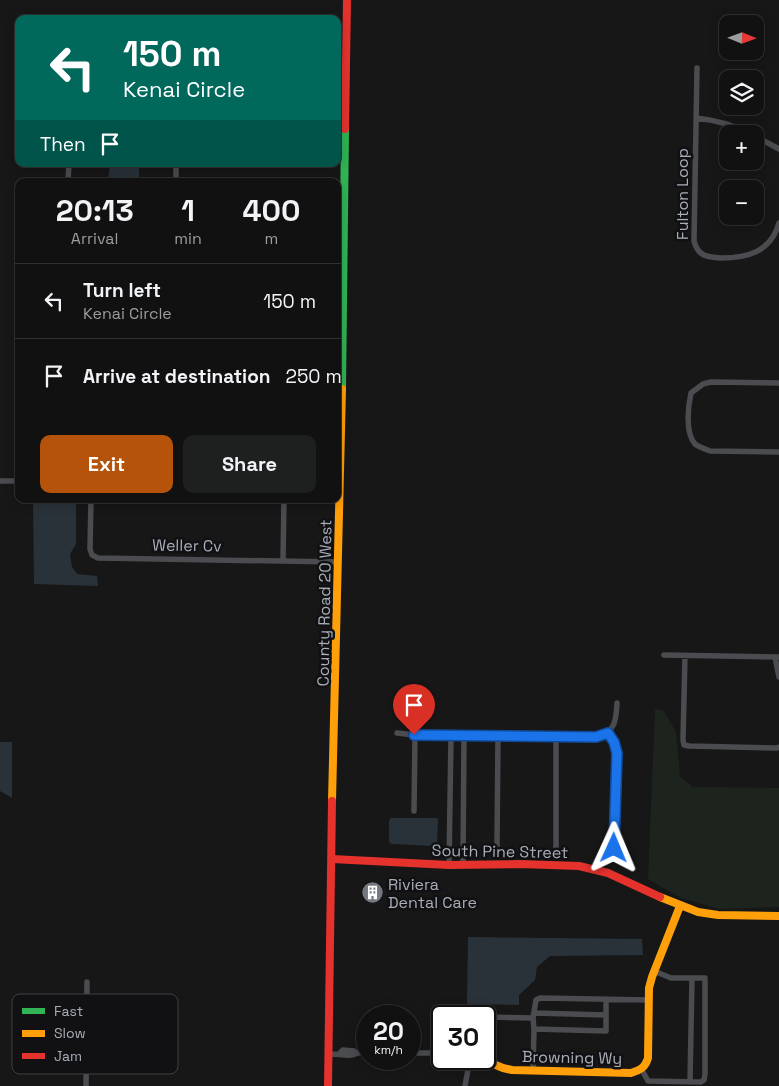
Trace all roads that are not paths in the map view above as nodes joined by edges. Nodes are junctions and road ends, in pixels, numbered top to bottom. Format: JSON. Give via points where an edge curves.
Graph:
{"nodes":[{"id":1,"x":347,"y":0,"type":"edge"},
{"id":2,"x":697,"y":68,"type":"dead end"},
{"id":3,"x":696,"y":118,"type":"junction"},
{"id":4,"x":732,"y":125,"type":"edge"},
{"id":5,"x":764,"y":141,"type":"edge"},
{"id":6,"x":779,"y":149,"type":"edge"},
{"id":7,"x":341,"y":219,"type":"edge"},
{"id":8,"x":779,"y":223,"type":"edge"},
{"id":9,"x":779,"y":383,"type":"edge"},
{"id":10,"x":779,"y":452,"type":"edge"},
{"id":11,"x":0,"y":481,"type":"edge"},
{"id":12,"x":15,"y":481,"type":"edge"},
{"id":13,"x":91,"y":503,"type":"edge"},
{"id":14,"x":284,"y":503,"type":"edge"},
{"id":15,"x":338,"y":503,"type":"edge"},
{"id":16,"x":282,"y":561,"type":"junction"},
{"id":17,"x":338,"y":562,"type":"junction"},
{"id":18,"x":664,"y":655,"type":"dead end"},
{"id":19,"x":685,"y":656,"type":"junction"},
{"id":20,"x":777,"y":657,"type":"edge"},
{"id":21,"x":779,"y":677,"type":"edge"},
{"id":22,"x":617,"y":703,"type":"dead end"},
{"id":23,"x":397,"y":733,"type":"dead end"},
{"id":24,"x":608,"y":733,"type":"junction"},
{"id":25,"x":414,"y":735,"type":"junction"},
{"id":26,"x":451,"y":736,"type":"junction"},
{"id":27,"x":464,"y":736,"type":"junction"},
{"id":28,"x":498,"y":736,"type":"junction"},
{"id":29,"x":556,"y":737,"type":"junction"},
{"id":30,"x":779,"y":747,"type":"edge"},
{"id":31,"x":450,"y":799,"type":"junction"},
{"id":32,"x":463,"y":799,"type":"junction"},
{"id":33,"x":414,"y":811,"type":"dead end"},
{"id":34,"x":497,"y":847,"type":"dead end"},
{"id":35,"x":556,"y":847,"type":"dead end"},
{"id":36,"x":614,"y":848,"type":"dead end"},
{"id":37,"x":332,"y":860,"type":"junction"},
{"id":38,"x":449,"y":865,"type":"junction"},
{"id":39,"x":463,"y":865,"type":"junction"},
{"id":40,"x":680,"y":906,"type":"junction"},
{"id":41,"x":779,"y":916,"type":"edge"},
{"id":42,"x":654,"y":971,"type":"junction"},
{"id":43,"x":692,"y":978,"type":"junction"},
{"id":44,"x":88,"y":982,"type":"dead end"},
{"id":45,"x":88,"y":994,"type":"edge"},
{"id":46,"x":606,"y":999,"type":"junction"},
{"id":47,"x":649,"y":1000,"type":"junction"},
{"id":48,"x":534,"y":1015,"type":"junction"},
{"id":49,"x":606,"y":1015,"type":"junction"},
{"id":50,"x":496,"y":1016,"type":"edge"},
{"id":51,"x":534,"y":1029,"type":"junction"},
{"id":52,"x":328,"y":1054,"type":"junction"},
{"id":53,"x":356,"y":1054,"type":"edge"},
{"id":54,"x":496,"y":1065,"type":"edge"},
{"id":55,"x":468,"y":1070,"type":"edge"},
{"id":56,"x":642,"y":1070,"type":"junction"},
{"id":57,"x":533,"y":1071,"type":"junction"},
{"id":58,"x":690,"y":1082,"type":"junction"},
{"id":59,"x":648,"y":1083,"type":"edge"},
{"id":60,"x":328,"y":1086,"type":"edge"},
{"id":61,"x":465,"y":1086,"type":"edge"}],
"edges":[{"from":1,"to":7,"type":"street","name":"County Road 20 West"},
{"from":2,"to":3,"type":"street","name":"Fulton Loop"},
{"from":3,"to":4,"type":"street"},
{"from":3,"to":8,"type":"street","name":"Fulton Loop","via":[[694,241],[699,252],[712,258],[746,256],[764,246]]},
{"from":5,"to":6,"type":"street"},
{"from":9,"to":10,"type":"street","via":[[711,382],[694,386],[689,402],[689,430],[693,446],[710,451]]},
{"from":11,"to":12,"type":"street"},
{"from":13,"to":16,"type":"street","name":"Weller Cv","via":[[90,549],[92,556],[98,558]]},
{"from":14,"to":16,"type":"street"},
{"from":15,"to":17,"type":"street","name":"County Road 20 West"},
{"from":16,"to":17,"type":"street","name":"Weller Cv"},
{"from":17,"to":37,"type":"street","name":"County Road 20 West"},
{"from":18,"to":19,"type":"street"},
{"from":19,"to":20,"type":"street"},
{"from":19,"to":30,"type":"street","via":[[684,745]]},
{"from":20,"to":21,"type":"street"},
{"from":22,"to":24,"type":"street","via":[[616,719]]},
{"from":23,"to":25,"type":"street"},
{"from":24,"to":29,"type":"street","via":[[596,737]]},
{"from":24,"to":36,"type":"street","via":[[617,753]]},
{"from":25,"to":26,"type":"street"},
{"from":25,"to":33,"type":"street"},
{"from":26,"to":27,"type":"street"},
{"from":26,"to":31,"type":"street"},
{"from":27,"to":28,"type":"street"},
{"from":27,"to":32,"type":"street"},
{"from":28,"to":29,"type":"street"},
{"from":28,"to":34,"type":"street"},
{"from":29,"to":35,"type":"street"},
{"from":31,"to":32,"type":"street"},
{"from":31,"to":38,"type":"street"},
{"from":32,"to":39,"type":"street"},
{"from":37,"to":38,"type":"street","name":"South Pine Street"},
{"from":37,"to":52,"type":"street","name":"County Road 20 West"},
{"from":38,"to":39,"type":"street","name":"South Pine Street"},
{"from":39,"to":40,"type":"street","name":"South Pine Street","via":[[579,866],[608,873]]},
{"from":40,"to":41,"type":"street","name":"South Pine Street","via":[[706,914]]},
{"from":40,"to":42,"type":"street","name":"Browning Wy"},
{"from":42,"to":43,"type":"street","via":[[671,978]]},
{"from":42,"to":47,"type":"street","name":"Browning Wy"},
{"from":43,"to":58,"type":"street"},
{"from":43,"to":58,"type":"street","via":[[705,978],[705,1074],[701,1082]]},
{"from":44,"to":45,"type":"street"},
{"from":46,"to":47,"type":"street"},
{"from":46,"to":48,"type":"street","via":[[540,998],[536,1000]]},
{"from":46,"to":49,"type":"street"},
{"from":47,"to":56,"type":"street","name":"Browning Wy","via":[[648,1058]]},
{"from":48,"to":49,"type":"street"},
{"from":48,"to":50,"type":"street"},
{"from":48,"to":51,"type":"street"},
{"from":49,"to":51,"type":"street","via":[[606,1031]]},
{"from":51,"to":57,"type":"street"},
{"from":52,"to":53,"type":"street"},
{"from":52,"to":60,"type":"street","name":"County Road 20 West"},
{"from":54,"to":57,"type":"street","name":"Browning Wy"},
{"from":55,"to":61,"type":"street"},
{"from":56,"to":57,"type":"street","name":"Browning Wy"},
{"from":56,"to":59,"type":"street"},
{"from":58,"to":59,"type":"street"}]}
